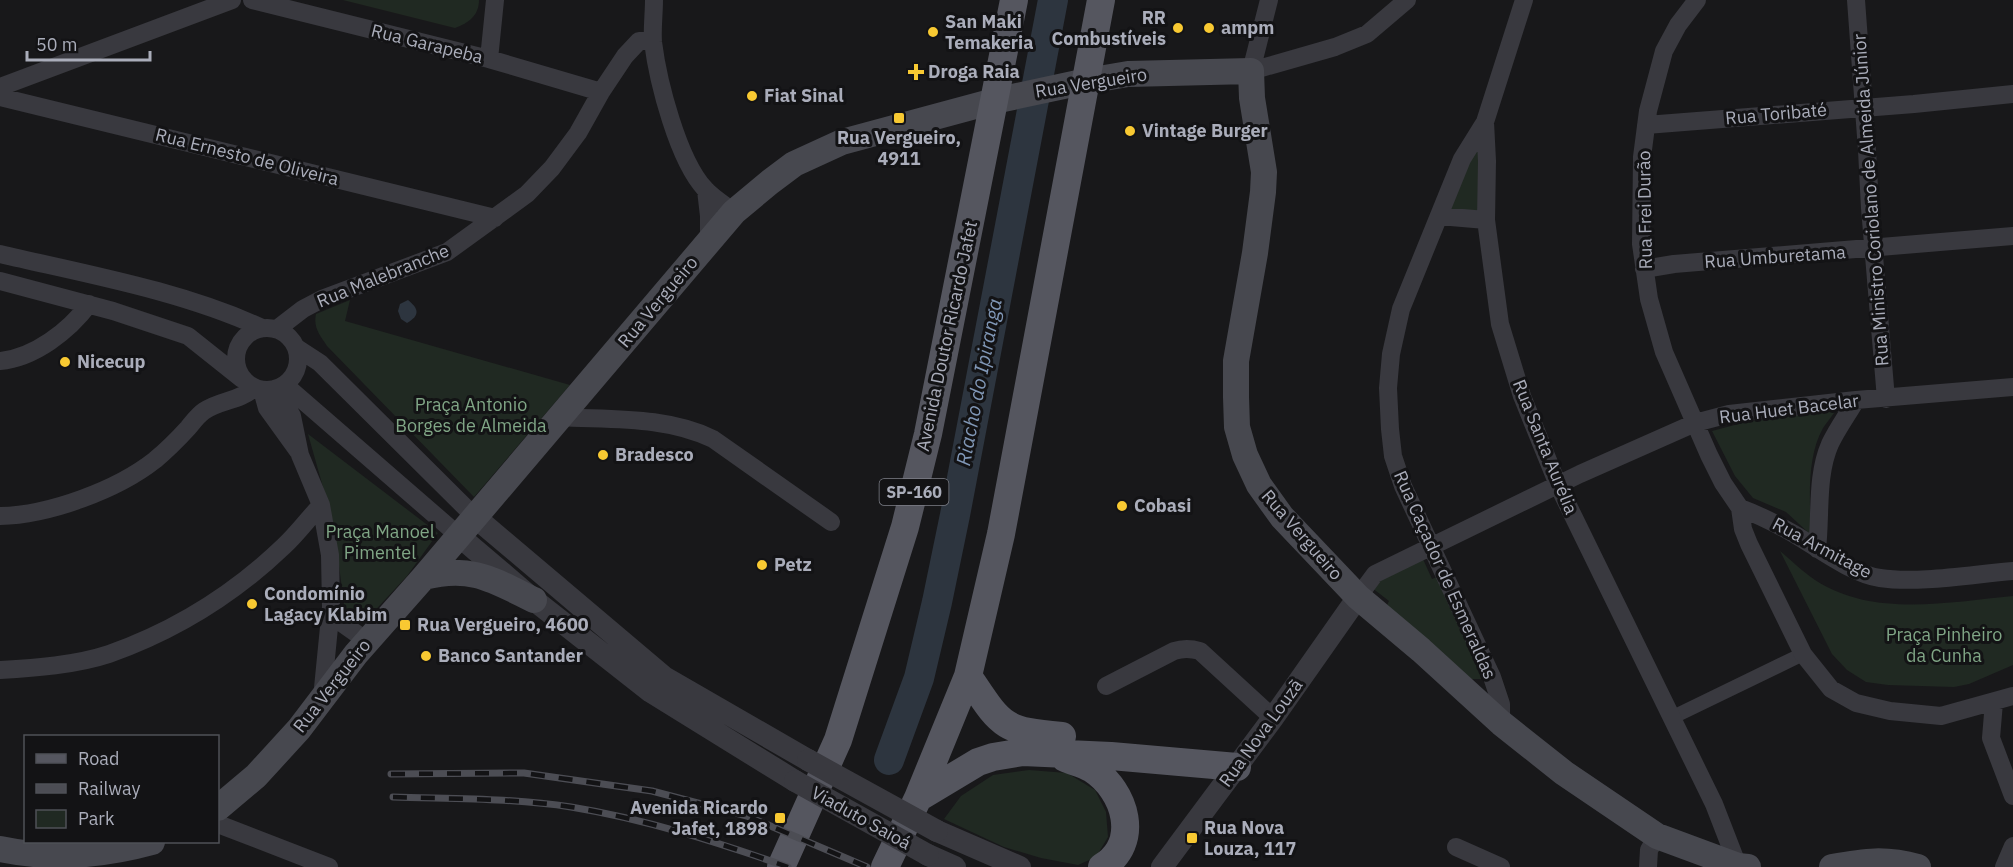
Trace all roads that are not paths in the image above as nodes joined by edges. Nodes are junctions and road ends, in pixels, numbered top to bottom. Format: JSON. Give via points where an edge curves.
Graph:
{"nodes":[{"id":1,"x":232,"y":0,"type":"edge"},
{"id":2,"x":252,"y":0,"type":"edge"},
{"id":3,"x":495,"y":0,"type":"edge"},
{"id":4,"x":654,"y":0,"type":"edge"},
{"id":5,"x":1014,"y":0,"type":"edge"},
{"id":6,"x":1101,"y":0,"type":"edge"},
{"id":7,"x":1269,"y":0,"type":"edge"},
{"id":8,"x":1407,"y":0,"type":"edge"},
{"id":9,"x":1524,"y":0,"type":"edge"},
{"id":10,"x":1697,"y":0,"type":"edge"},
{"id":11,"x":1856,"y":0,"type":"edge"},
{"id":12,"x":653,"y":41,"type":"junction"},
{"id":13,"x":489,"y":59,"type":"junction"},
{"id":14,"x":1251,"y":71,"type":"junction"},
{"id":15,"x":1075,"y":84,"type":"junction"},
{"id":16,"x":0,"y":87,"type":"edge"},
{"id":17,"x":601,"y":92,"type":"junction"},
{"id":18,"x":2013,"y":94,"type":"edge"},
{"id":19,"x":0,"y":97,"type":"edge"},
{"id":20,"x":1004,"y":99,"type":"junction"},
{"id":21,"x":1864,"y":107,"type":"junction"},
{"id":22,"x":1485,"y":122,"type":"junction"},
{"id":23,"x":1646,"y":125,"type":"junction"},
{"id":24,"x":706,"y":190,"type":"junction"},
{"id":25,"x":734,"y":212,"type":"junction"},
{"id":26,"x":1439,"y":216,"type":"junction"},
{"id":27,"x":495,"y":219,"type":"junction"},
{"id":28,"x":1485,"y":220,"type":"junction"},
{"id":29,"x":2013,"y":236,"type":"edge"},
{"id":30,"x":710,"y":241,"type":"junction"},
{"id":31,"x":1873,"y":249,"type":"junction"},
{"id":32,"x":0,"y":254,"type":"edge"},
{"id":33,"x":1644,"y":269,"type":"junction"},
{"id":34,"x":0,"y":281,"type":"edge"},
{"id":35,"x":88,"y":304,"type":"junction"},
{"id":36,"x":269,"y":329,"type":"junction"},
{"id":37,"x":297,"y":348,"type":"junction"},
{"id":38,"x":0,"y":361,"type":"edge"},
{"id":39,"x":2013,"y":387,"type":"edge"},
{"id":40,"x":261,"y":391,"type":"junction"},
{"id":41,"x":1886,"y":399,"type":"junction"},
{"id":42,"x":1856,"y":400,"type":"junction"},
{"id":43,"x":559,"y":417,"type":"junction"},
{"id":44,"x":1695,"y":423,"type":"junction"},
{"id":45,"x":1558,"y":485,"type":"junction"},
{"id":46,"x":321,"y":505,"type":"junction"},
{"id":47,"x":1740,"y":508,"type":"junction"},
{"id":48,"x":0,"y":516,"type":"edge"},
{"id":49,"x":831,"y":522,"type":"dead end"},
{"id":50,"x":467,"y":526,"type":"junction"},
{"id":51,"x":1431,"y":547,"type":"junction"},
{"id":52,"x":1817,"y":549,"type":"junction"},
{"id":53,"x":2013,"y":571,"type":"edge"},
{"id":54,"x":424,"y":577,"type":"junction"},
{"id":55,"x":1358,"y":597,"type":"junction"},
{"id":56,"x":534,"y":600,"type":"junction"},
{"id":57,"x":331,"y":607,"type":"junction"},
{"id":58,"x":367,"y":641,"type":"junction"},
{"id":59,"x":1803,"y":654,"type":"junction"},
{"id":60,"x":0,"y":670,"type":"edge"},
{"id":61,"x":968,"y":675,"type":"junction"},
{"id":62,"x":1106,"y":686,"type":"dead end"},
{"id":63,"x":2013,"y":696,"type":"edge"},
{"id":64,"x":322,"y":698,"type":"junction"},
{"id":65,"x":1994,"y":702,"type":"junction"},
{"id":66,"x":1273,"y":718,"type":"junction"},
{"id":67,"x":1671,"y":718,"type":"junction"},
{"id":68,"x":1501,"y":723,"type":"junction"},
{"id":69,"x":1052,"y":753,"type":"junction"},
{"id":70,"x":1243,"y":759,"type":"junction"},
{"id":71,"x":2013,"y":796,"type":"edge"},
{"id":72,"x":918,"y":798,"type":"junction"},
{"id":73,"x":219,"y":807,"type":"edge"},
{"id":74,"x":219,"y":824,"type":"edge"},
{"id":75,"x":1657,"y":836,"type":"junction"},
{"id":76,"x":148,"y":843,"type":"edge"},
{"id":77,"x":2013,"y":846,"type":"edge"},
{"id":78,"x":1456,"y":847,"type":"dead end"},
{"id":79,"x":12,"y":856,"type":"edge"},
{"id":80,"x":1902,"y":865,"type":"edge"},
{"id":81,"x":1738,"y":866,"type":"edge"},
{"id":82,"x":328,"y":867,"type":"edge"},
{"id":83,"x":781,"y":867,"type":"edge"},
{"id":84,"x":885,"y":867,"type":"edge"},
{"id":85,"x":955,"y":867,"type":"edge"},
{"id":86,"x":1020,"y":867,"type":"edge"},
{"id":87,"x":1102,"y":867,"type":"edge"},
{"id":88,"x":1162,"y":867,"type":"edge"},
{"id":89,"x":1501,"y":867,"type":"edge"},
{"id":90,"x":1648,"y":867,"type":"edge"},
{"id":91,"x":1748,"y":867,"type":"edge"},
{"id":92,"x":1832,"y":867,"type":"edge"},
{"id":93,"x":2004,"y":867,"type":"edge"}],
"edges":[{"from":1,"to":16,"type":"street"},
{"from":2,"to":13,"type":"street","name":"Rua Garapeba"},
{"from":3,"to":13,"type":"street"},
{"from":4,"to":12,"type":"street"},
{"from":5,"to":20,"type":"main road","name":"Avenida Doutor Ricardo Jafet","number":"SP-160"},
{"from":6,"to":15,"type":"main road"},
{"from":7,"to":14,"type":"street"},
{"from":8,"to":14,"type":"street","via":[[1367,34]]},
{"from":9,"to":22,"type":"street","name":"Rua Santa Aurélia"},
{"from":10,"to":23,"type":"street","name":"Rua Frei Durão","via":[[1664,51]]},
{"from":11,"to":21,"type":"street","name":"Rua Ministro Coriolano de Almeida Júnior"},
{"from":12,"to":17,"type":"street","name":"Rua Malebranche","via":[[639,41]]},
{"from":12,"to":24,"type":"street","via":[[678,139],[689,168]]},
{"from":13,"to":17,"type":"street","name":"Rua Garapeba"},
{"from":14,"to":15,"type":"main road","name":"Rua Vergueiro","via":[[1128,74]]},
{"from":14,"to":55,"type":"main road","name":"Rua Vergueiro","via":[[1264,172],[1236,361],[1237,427],[1259,485],[1282,517]]},
{"from":15,"to":20,"type":"main road","name":"Rua Vergueiro"},
{"from":15,"to":61,"type":"main road","via":[[1000,534]]},
{"from":17,"to":27,"type":"street","name":"Rua Malebranche","via":[[552,168]]},
{"from":18,"to":21,"type":"street","name":"Rua Toribaté"},
{"from":19,"to":27,"type":"street","name":"Rua Ernesto de Oliveira"},
{"from":20,"to":25,"type":"main road","name":"Rua Vergueiro","via":[[842,142],[794,164]]},
{"from":20,"to":83,"type":"main road","name":"Avenida Doutor Ricardo Jafet","number":"SP-160","via":[[905,527],[838,740]]},
{"from":21,"to":23,"type":"street","name":"Rua Toribaté"},
{"from":21,"to":31,"type":"street","name":"Rua Ministro Coriolano de Almeida Júnior"},
{"from":22,"to":26,"type":"street","name":"Rua Caçador de Esmeraldas","via":[[1462,159]]},
{"from":22,"to":28,"type":"street","name":"Rua Santa Aurélia"},
{"from":23,"to":33,"type":"street","name":"Rua Frei Durão","via":[[1642,157]]},
{"from":24,"to":25,"type":"street"},
{"from":24,"to":30,"type":"street"},
{"from":25,"to":30,"type":"main road","name":"Rua Vergueiro"},
{"from":26,"to":28,"type":"street"},
{"from":26,"to":51,"type":"street","name":"Rua Caçador de Esmeraldas","via":[[1401,309],[1388,388],[1393,456]]},
{"from":27,"to":36,"type":"street","name":"Rua Malebranche","via":[[447,252],[322,299]]},
{"from":28,"to":45,"type":"street","name":"Rua Santa Aurélia","via":[[1500,324],[1522,396]]},
{"from":29,"to":31,"type":"street","name":"Rua Umburetama"},
{"from":30,"to":43,"type":"main road","name":"Rua Vergueiro"},
{"from":31,"to":33,"type":"street","name":"Rua Umburetama"},
{"from":31,"to":41,"type":"street","name":"Rua Ministro Coriolano de Almeida Júnior"},
{"from":32,"to":36,"type":"street","via":[[166,295]]},
{"from":33,"to":44,"type":"street","name":"Rua Frei Durão","via":[[1664,352]]},
{"from":34,"to":35,"type":"street"},
{"from":35,"to":38,"type":"street","via":[[68,328],[39,348]]},
{"from":35,"to":40,"type":"street","via":[[188,336]]},
{"from":36,"to":37,"type":"street","via":[[285,333]]},
{"from":36,"to":40,"type":"street","via":[[247,334],[236,357],[237,369]]},
{"from":37,"to":40,"type":"street","via":[[298,368],[293,378]]},
{"from":37,"to":50,"type":"street","via":[[320,363]]},
{"from":39,"to":41,"type":"street","name":"Rua Huet Bacelar"},
{"from":40,"to":46,"type":"street","via":[[292,416],[300,455]]},
{"from":40,"to":48,"type":"street","via":[[204,411],[154,460],[119,483],[62,506]]},
{"from":40,"to":50,"type":"street"},
{"from":41,"to":42,"type":"street","name":"Rua Huet Bacelar"},
{"from":42,"to":44,"type":"street","name":"Rua Huet Bacelar","via":[[1729,414]]},
{"from":42,"to":52,"type":"street","via":[[1830,443],[1825,459]]},
{"from":43,"to":49,"type":"street","via":[[656,422],[699,432]]},
{"from":43,"to":50,"type":"main road","name":"Rua Vergueiro"},
{"from":44,"to":45,"type":"street","name":"Rua Huet Bacelar"},
{"from":44,"to":47,"type":"street","via":[[1723,483]]},
{"from":45,"to":51,"type":"street","name":"Rua Huet Bacelar"},
{"from":45,"to":67,"type":"street","name":"Rua Santa Aurélia"},
{"from":46,"to":57,"type":"street","via":[[330,555]]},
{"from":46,"to":60,"type":"street","via":[[284,546],[228,594],[169,629],[107,654],[41,668]]},
{"from":47,"to":52,"type":"street","name":"Rua Armitage"},
{"from":47,"to":59,"type":"street","via":[[1749,544]]},
{"from":50,"to":54,"type":"main road","name":"Rua Vergueiro"},
{"from":50,"to":56,"type":"street","name":"Viaduto Saioá"},
{"from":50,"to":86,"type":"street","name":"Viaduto Saioá","bridge":true,"via":[[664,677],[937,831]]},
{"from":51,"to":55,"type":"street","name":"Rua Huet Bacelar","via":[[1375,574]]},
{"from":51,"to":68,"type":"street","name":"Rua Caçador de Esmeraldas","via":[[1492,677],[1501,704]]},
{"from":52,"to":53,"type":"street","name":"Rua Armitage","via":[[1878,578],[1914,580]]},
{"from":54,"to":56,"type":"main road","via":[[473,573]]},
{"from":54,"to":58,"type":"main road","name":"Rua Vergueiro"},
{"from":55,"to":66,"type":"street","name":"Rua Nova Louzã"},
{"from":55,"to":68,"type":"main road","name":"Rua Vergueiro"},
{"from":56,"to":85,"type":"street","name":"Viaduto Saioá","bridge":true,"via":[[651,692],[795,781]]},
{"from":57,"to":58,"type":"street","via":[[343,624]]},
{"from":57,"to":64,"type":"street"},
{"from":58,"to":64,"type":"main road","name":"Rua Vergueiro"},
{"from":59,"to":65,"type":"street","via":[[1831,689],[1856,703],[1941,716]]},
{"from":59,"to":67,"type":"street"},
{"from":61,"to":70,"type":"main road","via":[[996,717],[1022,732]]},
{"from":61,"to":72,"type":"main road"},
{"from":62,"to":66,"type":"street","via":[[1174,651],[1191,648],[1200,651]]},
{"from":63,"to":65,"type":"street"},
{"from":64,"to":73,"type":"main road","name":"Rua Vergueiro","via":[[283,748]]},
{"from":65,"to":71,"type":"street","via":[[1991,738]]},
{"from":66,"to":70,"type":"street","name":"Rua Nova Louzã"},
{"from":67,"to":81,"type":"street","name":"Rua Santa Aurélia"},
{"from":68,"to":75,"type":"main road","name":"Rua Vergueiro","via":[[1564,774]]},
{"from":69,"to":70,"type":"main road"},
{"from":69,"to":72,"type":"main road","via":[[1023,752],[985,760],[961,770]]},
{"from":69,"to":87,"type":"main road","via":[[1092,769],[1117,794],[1127,831],[1111,861]]},
{"from":70,"to":88,"type":"street","name":"Rua Nova Louzã"},
{"from":72,"to":84,"type":"main road"},
{"from":74,"to":82,"type":"street"},
{"from":75,"to":81,"type":"main road","name":"Rua Vergueiro"},
{"from":75,"to":90,"type":"street","via":[[1649,850]]},
{"from":76,"to":79,"type":"main road","via":[[84,856]]},
{"from":77,"to":93,"type":"street"},
{"from":78,"to":89,"type":"street"},
{"from":80,"to":92,"type":"main road","via":[[1868,861]]},
{"from":81,"to":91,"type":"main road","name":"Rua Vergueiro"}]}
